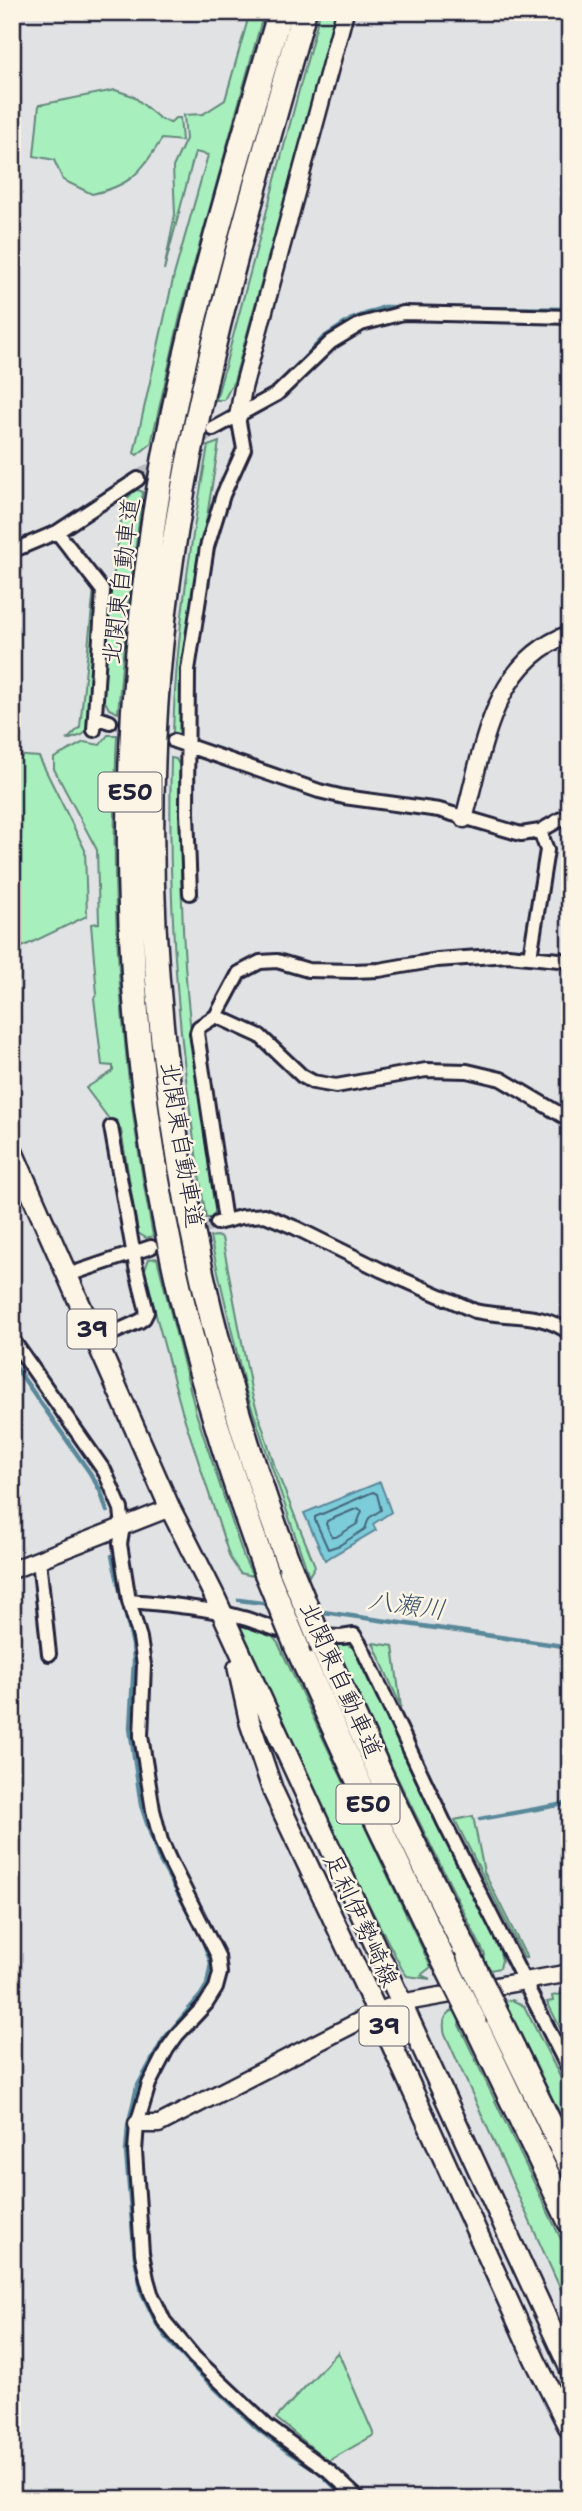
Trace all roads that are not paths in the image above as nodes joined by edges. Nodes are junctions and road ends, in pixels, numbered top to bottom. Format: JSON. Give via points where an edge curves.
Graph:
{"nodes":[{"id":1,"x":280,"y":12,"type":"edge"},
{"id":2,"x":304,"y":12,"type":"edge"},
{"id":3,"x":345,"y":12,"type":"edge"},
{"id":4,"x":570,"y":317,"type":"edge"},
{"id":5,"x":238,"y":417,"type":"junction"},
{"id":6,"x":213,"y":429,"type":"tunnel mouth"},
{"id":7,"x":138,"y":479,"type":"tunnel mouth"},
{"id":8,"x":57,"y":532,"type":"junction"},
{"id":9,"x":12,"y":551,"type":"edge"},
{"id":10,"x":570,"y":634,"type":"edge"},
{"id":11,"x":110,"y":722,"type":"tunnel mouth"},
{"id":12,"x":174,"y":741,"type":"tunnel mouth"},
{"id":13,"x":188,"y":747,"type":"junction"},
{"id":14,"x":464,"y":819,"type":"junction"},
{"id":15,"x":561,"y":819,"type":"dead end"},
{"id":16,"x":540,"y":831,"type":"junction"},
{"id":17,"x":190,"y":893,"type":"dead end"},
{"id":18,"x":530,"y":957,"type":"junction"},
{"id":19,"x":570,"y":961,"type":"edge"},
{"id":20,"x":216,"y":1016,"type":"junction"},
{"id":21,"x":570,"y":1120,"type":"edge"},
{"id":22,"x":111,"y":1127,"type":"dead end"},
{"id":23,"x":12,"y":1150,"type":"edge"},
{"id":24,"x":151,"y":1247,"type":"tunnel mouth"},
{"id":25,"x":134,"y":1253,"type":"junction"},
{"id":26,"x":68,"y":1275,"type":"junction"},
{"id":27,"x":570,"y":1333,"type":"edge"},
{"id":28,"x":12,"y":1339,"type":"edge"},
{"id":29,"x":97,"y":1340,"type":"junction"},
{"id":30,"x":170,"y":1508,"type":"junction"},
{"id":31,"x":123,"y":1527,"type":"junction"},
{"id":32,"x":39,"y":1560,"type":"junction"},
{"id":33,"x":12,"y":1570,"type":"edge"},
{"id":34,"x":129,"y":1601,"type":"junction"},
{"id":35,"x":221,"y":1613,"type":"junction"},
{"id":36,"x":49,"y":1654,"type":"dead end"},
{"id":37,"x":570,"y":1973,"type":"edge"},
{"id":38,"x":524,"y":1980,"type":"junction"},
{"id":39,"x":401,"y":2003,"type":"junction"},
{"id":40,"x":377,"y":2012,"type":"junction"},
{"id":41,"x":570,"y":2072,"type":"edge"},
{"id":42,"x":137,"y":2124,"type":"junction"},
{"id":43,"x":570,"y":2165,"type":"edge"},
{"id":44,"x":570,"y":2222,"type":"edge"},
{"id":45,"x":565,"y":2346,"type":"edge"},
{"id":46,"x":570,"y":2369,"type":"edge"},
{"id":47,"x":570,"y":2430,"type":"edge"},
{"id":48,"x":359,"y":2499,"type":"edge"}],
"edges":[{"from":1,"to":44,"type":"highway","name":"北関東自動車道","number":"E50","bridge":true,"via":[[196,310],[163,466],[142,609],[129,814],[134,974],[148,1117],[186,1316],[223,1448],[267,1572],[372,1811]]},
{"from":2,"to":43,"type":"highway","name":"北関東自動車道","number":"E50","bridge":true,"via":[[220,314],[176,528],[158,684],[153,812],[162,1030],[187,1208],[209,1309],[244,1437],[291,1570],[392,1799]]},
{"from":3,"to":5,"type":"street"},
{"from":4,"to":5,"type":"street","via":[[383,316],[331,342],[277,394]]},
{"from":5,"to":6,"type":"street"},
{"from":5,"to":13,"type":"street","via":[[244,449],[212,527],[198,599],[188,670]]},
{"from":7,"to":8,"type":"street"},
{"from":8,"to":9,"type":"street"},
{"from":8,"to":11,"type":"street","via":[[103,591],[94,724]]},
{"from":10,"to":14,"type":"street","via":[[540,649],[520,667],[499,698]]},
{"from":12,"to":13,"type":"street"},
{"from":13,"to":14,"type":"street","via":[[344,797],[412,805]]},
{"from":13,"to":17,"type":"street"},
{"from":14,"to":16,"type":"street","via":[[521,834]]},
{"from":15,"to":16,"type":"street"},
{"from":16,"to":18,"type":"street","via":[[547,850]]},
{"from":18,"to":19,"type":"street"},
{"from":18,"to":20,"type":"street","via":[[437,960],[353,971],[260,962],[239,973]]},
{"from":20,"to":21,"type":"street","via":[[260,1036],[313,1082],[353,1085],[426,1070],[467,1071],[501,1079]]},
{"from":20,"to":27,"type":"street","via":[[197,1033],[221,1222],[265,1215],[475,1311],[526,1315]]},
{"from":22,"to":25,"type":"street"},
{"from":23,"to":26,"type":"main road","name":"足利伊勢崎線","number":"39"},
{"from":24,"to":25,"type":"street"},
{"from":25,"to":26,"type":"street"},
{"from":25,"to":29,"type":"street","via":[[146,1315]]},
{"from":26,"to":29,"type":"main road","name":"足利伊勢崎線","number":"39"},
{"from":28,"to":31,"type":"street","via":[[106,1472]]},
{"from":29,"to":30,"type":"main road","name":"足利伊勢崎線","number":"39"},
{"from":30,"to":31,"type":"street"},
{"from":30,"to":35,"type":"main road","name":"足利伊勢崎線","number":"39"},
{"from":31,"to":32,"type":"street"},
{"from":31,"to":34,"type":"street","via":[[120,1544]]},
{"from":32,"to":33,"type":"street"},
{"from":32,"to":36,"type":"street"},
{"from":34,"to":35,"type":"street"},
{"from":34,"to":42,"type":"street","via":[[144,1665],[143,1753],[155,1819],[169,1859],[212,1940],[220,1973],[212,1996],[177,2035],[157,2067]]},
{"from":35,"to":38,"type":"street","via":[[277,1632],[354,1635]]},
{"from":35,"to":39,"type":"main road","name":"足利伊勢崎線","number":"39"},
{"from":35,"to":40,"type":"main road","name":"足利伊勢崎線","number":"39","via":[[260,1759]]},
{"from":37,"to":38,"type":"street"},
{"from":38,"to":39,"type":"street"},
{"from":38,"to":41,"type":"street"},
{"from":39,"to":40,"type":"street"},
{"from":39,"to":45,"type":"main road","name":"足利伊勢崎線","number":"39"},
{"from":40,"to":42,"type":"street","via":[[159,2124]]},
{"from":40,"to":47,"type":"main road","name":"足利伊勢崎線","number":"39"},
{"from":42,"to":48,"type":"street","via":[[144,2267],[164,2321],[194,2357],[259,2418]]},
{"from":45,"to":46,"type":"main road","name":"足利伊勢崎線","number":"39"}]}
